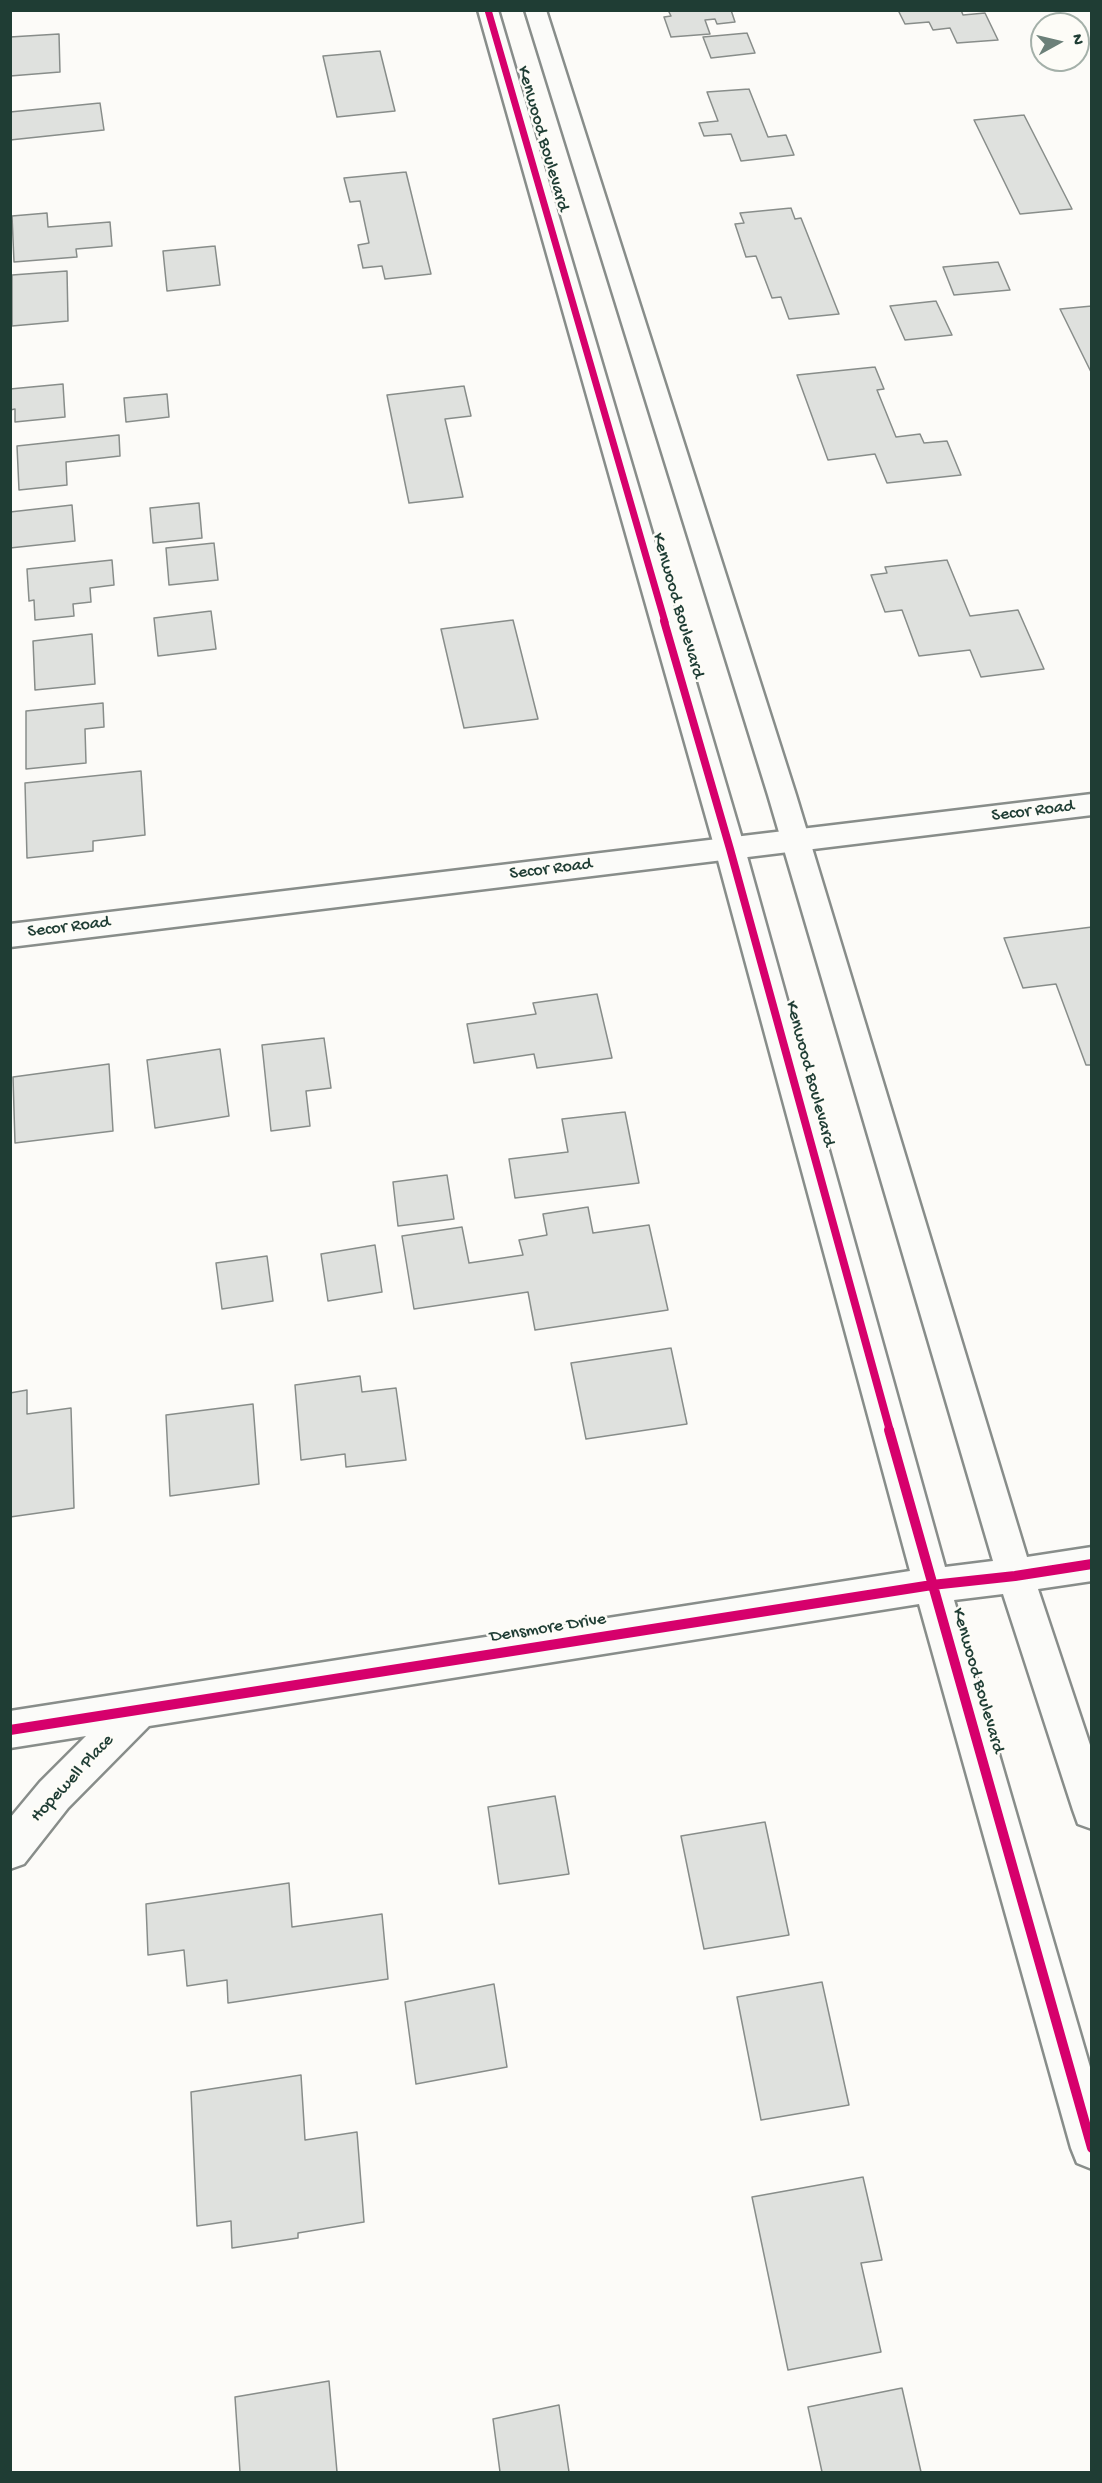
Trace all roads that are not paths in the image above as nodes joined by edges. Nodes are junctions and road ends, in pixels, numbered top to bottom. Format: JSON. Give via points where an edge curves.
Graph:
{"nodes":[{"id":1,"x":488,"y":10,"type":"edge"},
{"id":2,"x":534,"y":10,"type":"edge"},
{"id":3,"x":1092,"y":804,"type":"edge"},
{"id":4,"x":796,"y":841,"type":"junction"},
{"id":5,"x":730,"y":849,"type":"junction"},
{"id":6,"x":10,"y":936,"type":"edge"},
{"id":7,"x":1092,"y":1564,"type":"edge"},
{"id":8,"x":1015,"y":1576,"type":"junction"},
{"id":9,"x":932,"y":1585,"type":"junction"},
{"id":10,"x":138,"y":1711,"type":"junction"},
{"id":11,"x":10,"y":1730,"type":"edge"},
{"id":12,"x":1092,"y":1810,"type":"edge"},
{"id":13,"x":10,"y":1850,"type":"edge"},
{"id":14,"x":1092,"y":2148,"type":"edge"}],
"edges":[{"from":1,"to":5,"type":"street","name":"Kenwood Boulevard"},
{"from":2,"to":4,"type":"street","name":"Kenwood Boulevard"},
{"from":3,"to":4,"type":"street","name":"Secor Road"},
{"from":4,"to":5,"type":"street","name":"Secor Road"},
{"from":4,"to":8,"type":"street","name":"Kenwood Boulevard"},
{"from":5,"to":6,"type":"street","name":"Secor Road"},
{"from":5,"to":9,"type":"street","name":"Kenwood Boulevard"},
{"from":7,"to":8,"type":"street","name":"Densmore Drive"},
{"from":8,"to":9,"type":"street","name":"Densmore Drive"},
{"from":8,"to":12,"type":"street","name":"Kenwood Boulevard"},
{"from":9,"to":10,"type":"street","name":"Densmore Drive"},
{"from":9,"to":14,"type":"street","name":"Kenwood Boulevard"},
{"from":10,"to":11,"type":"street","name":"Densmore Drive"},
{"from":10,"to":13,"type":"street","name":"Hopewell Place","via":[[54,1795]]}]}
